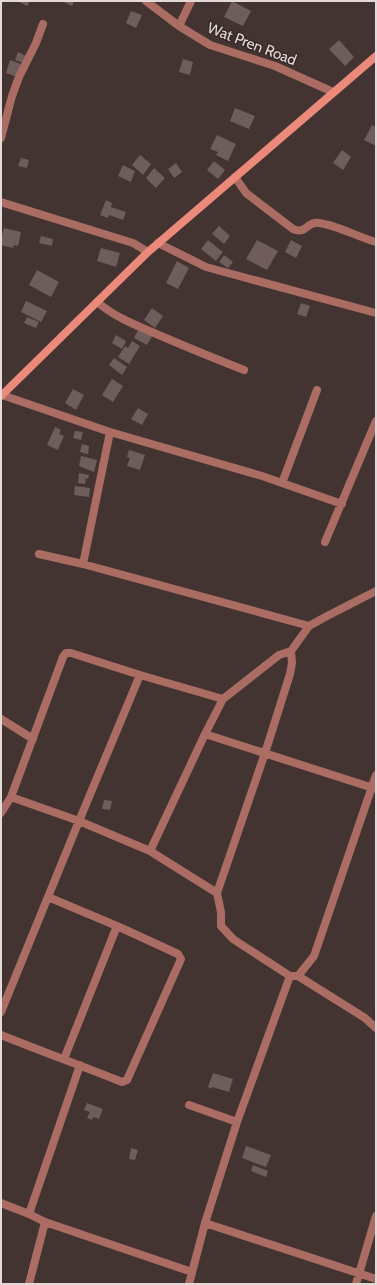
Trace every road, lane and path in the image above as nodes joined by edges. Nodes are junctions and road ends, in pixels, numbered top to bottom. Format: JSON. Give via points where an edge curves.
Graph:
{"nodes":[{"id":1,"x":146,"y":1,"type":"edge"},
{"id":2,"x":191,"y":1,"type":"edge"},
{"id":3,"x":43,"y":24,"type":"dead end"},
{"id":4,"x":179,"y":26,"type":"junction"},
{"id":5,"x":376,"y":56,"type":"edge"},
{"id":6,"x":333,"y":92,"type":"junction"},
{"id":7,"x":1,"y":138,"type":"edge"},
{"id":8,"x":235,"y":177,"type":"junction"},
{"id":9,"x":1,"y":202,"type":"edge"},
{"id":10,"x":376,"y":242,"type":"edge"},
{"id":11,"x":158,"y":243,"type":"junction"},
{"id":12,"x":148,"y":252,"type":"junction"},
{"id":13,"x":97,"y":302,"type":"junction"},
{"id":14,"x":376,"y":313,"type":"edge"},
{"id":15,"x":244,"y":370,"type":"dead end"},
{"id":16,"x":317,"y":390,"type":"dead end"},
{"id":17,"x":1,"y":396,"type":"edge"},
{"id":18,"x":376,"y":421,"type":"edge"},
{"id":19,"x":110,"y":432,"type":"junction"},
{"id":20,"x":282,"y":483,"type":"junction"},
{"id":21,"x":342,"y":504,"type":"junction"},
{"id":22,"x":325,"y":542,"type":"dead end"},
{"id":23,"x":39,"y":554,"type":"dead end"},
{"id":24,"x":83,"y":564,"type":"junction"},
{"id":25,"x":376,"y":591,"type":"edge"},
{"id":26,"x":310,"y":626,"type":"junction"},
{"id":27,"x":291,"y":651,"type":"junction"},
{"id":28,"x":140,"y":675,"type":"junction"},
{"id":29,"x":223,"y":699,"type":"junction"},
{"id":30,"x":1,"y":720,"type":"edge"},
{"id":31,"x":205,"y":734,"type":"junction"},
{"id":32,"x":33,"y":739,"type":"junction"},
{"id":33,"x":265,"y":753,"type":"junction"},
{"id":34,"x":376,"y":775,"type":"edge"},
{"id":35,"x":374,"y":788,"type":"edge"},
{"id":36,"x":11,"y":797,"type":"junction"},
{"id":37,"x":1,"y":813,"type":"edge"},
{"id":38,"x":79,"y":821,"type":"junction"},
{"id":39,"x":150,"y":851,"type":"junction"},
{"id":40,"x":217,"y":893,"type":"junction"},
{"id":41,"x":48,"y":897,"type":"junction"},
{"id":42,"x":117,"y":926,"type":"junction"},
{"id":43,"x":294,"y":976,"type":"junction"},
{"id":44,"x":1,"y":1012,"type":"edge"},
{"id":45,"x":376,"y":1028,"type":"edge"},
{"id":46,"x":1,"y":1035,"type":"edge"},
{"id":47,"x":64,"y":1059,"type":"junction"},
{"id":48,"x":80,"y":1065,"type":"junction"},
{"id":49,"x":189,"y":1106,"type":"dead end"},
{"id":50,"x":237,"y":1122,"type":"junction"},
{"id":51,"x":1,"y":1203,"type":"edge"},
{"id":52,"x":29,"y":1214,"type":"junction"},
{"id":53,"x":376,"y":1216,"type":"edge"},
{"id":54,"x":45,"y":1222,"type":"junction"},
{"id":55,"x":205,"y":1223,"type":"junction"},
{"id":56,"x":192,"y":1272,"type":"junction"},
{"id":57,"x":359,"y":1273,"type":"junction"},
{"id":58,"x":376,"y":1279,"type":"edge"},
{"id":59,"x":29,"y":1284,"type":"edge"},
{"id":60,"x":189,"y":1284,"type":"edge"},
{"id":61,"x":356,"y":1284,"type":"edge"}],
"edges":[{"from":1,"to":4,"type":"street","name":"Wat Pren Road"},
{"from":2,"to":4,"type":"street"},
{"from":3,"to":7,"type":"street","via":[[12,96]]},
{"from":4,"to":6,"type":"street","name":"Wat Pren Road","via":[[210,45],[275,66]]},
{"from":5,"to":6,"type":"street"},
{"from":6,"to":8,"type":"street"},
{"from":8,"to":10,"type":"street","via":[[246,193],[299,232],[317,222]]},
{"from":8,"to":11,"type":"street"},
{"from":9,"to":12,"type":"street","via":[[133,243]]},
{"from":11,"to":12,"type":"street"},
{"from":11,"to":14,"type":"street","via":[[206,267]]},
{"from":12,"to":13,"type":"street"},
{"from":13,"to":15,"type":"street","via":[[128,322]]},
{"from":13,"to":17,"type":"street"},
{"from":16,"to":20,"type":"street"},
{"from":17,"to":19,"type":"street"},
{"from":18,"to":21,"type":"street"},
{"from":19,"to":20,"type":"street"},
{"from":19,"to":24,"type":"street"},
{"from":20,"to":21,"type":"street"},
{"from":21,"to":22,"type":"street"},
{"from":23,"to":24,"type":"street"},
{"from":24,"to":26,"type":"street"},
{"from":25,"to":26,"type":"street"},
{"from":26,"to":27,"type":"street"},
{"from":27,"to":29,"type":"street","via":[[279,654]]},
{"from":27,"to":33,"type":"street","via":[[290,674]]},
{"from":28,"to":29,"type":"street"},
{"from":28,"to":32,"type":"street","via":[[66,653]]},
{"from":28,"to":38,"type":"street"},
{"from":29,"to":31,"type":"street"},
{"from":30,"to":32,"type":"street"},
{"from":31,"to":33,"type":"street"},
{"from":31,"to":39,"type":"street"},
{"from":32,"to":36,"type":"street"},
{"from":33,"to":35,"type":"street"},
{"from":33,"to":40,"type":"street"},
{"from":34,"to":35,"type":"street"},
{"from":35,"to":43,"type":"street","via":[[314,956]]},
{"from":36,"to":37,"type":"street"},
{"from":36,"to":38,"type":"street"},
{"from":38,"to":39,"type":"street"},
{"from":38,"to":41,"type":"street"},
{"from":39,"to":40,"type":"street"},
{"from":40,"to":43,"type":"street","via":[[221,926],[233,939]]},
{"from":41,"to":42,"type":"street"},
{"from":41,"to":44,"type":"street"},
{"from":42,"to":47,"type":"street"},
{"from":42,"to":48,"type":"street","via":[[178,954],[181,959],[127,1080],[122,1082]]},
{"from":43,"to":45,"type":"street","via":[[365,1018]]},
{"from":43,"to":50,"type":"street"},
{"from":46,"to":47,"type":"street"},
{"from":47,"to":48,"type":"street"},
{"from":48,"to":52,"type":"street"},
{"from":49,"to":50,"type":"street"},
{"from":50,"to":55,"type":"street"},
{"from":51,"to":52,"type":"street"},
{"from":52,"to":54,"type":"street"},
{"from":53,"to":57,"type":"street"},
{"from":54,"to":56,"type":"street"},
{"from":54,"to":59,"type":"street"},
{"from":55,"to":56,"type":"street"},
{"from":55,"to":57,"type":"street"},
{"from":56,"to":60,"type":"street"},
{"from":57,"to":58,"type":"street"},
{"from":57,"to":61,"type":"street"}]}
